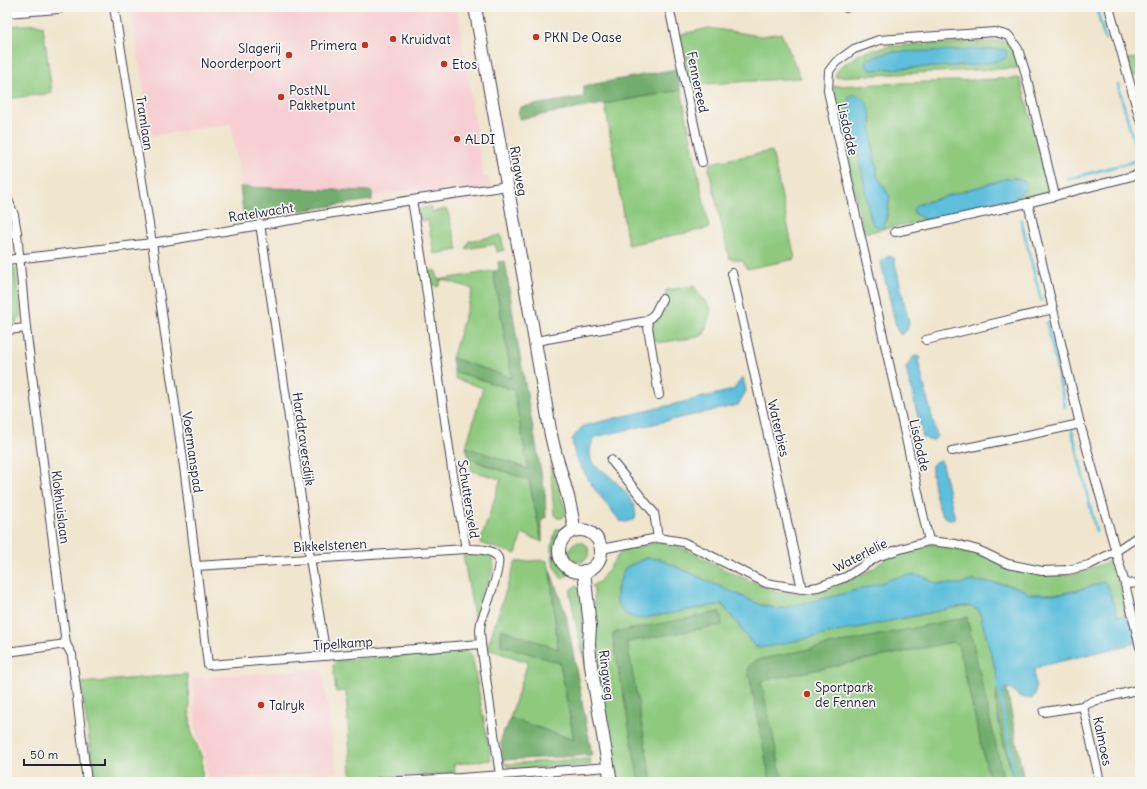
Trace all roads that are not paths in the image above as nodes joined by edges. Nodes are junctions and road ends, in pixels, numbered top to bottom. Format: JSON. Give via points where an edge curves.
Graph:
{"nodes":[{"id":1,"x":58,"y":7,"type":"edge"},
{"id":2,"x":114,"y":7,"type":"edge"},
{"id":3,"x":475,"y":7,"type":"edge"},
{"id":4,"x":669,"y":7,"type":"edge"},
{"id":5,"x":1109,"y":7,"type":"edge"},
{"id":6,"x":7,"y":11,"type":"edge"},
{"id":7,"x":1140,"y":120,"type":"edge"},
{"id":8,"x":702,"y":162,"type":"dead end"},
{"id":9,"x":1140,"y":174,"type":"edge"},
{"id":10,"x":508,"y":186,"type":"junction"},
{"id":11,"x":1055,"y":196,"type":"junction"},
{"id":12,"x":7,"y":197,"type":"edge"},
{"id":13,"x":412,"y":200,"type":"junction"},
{"id":14,"x":1028,"y":203,"type":"junction"},
{"id":15,"x":260,"y":224,"type":"junction"},
{"id":16,"x":895,"y":232,"type":"dead end"},
{"id":17,"x":17,"y":233,"type":"junction"},
{"id":18,"x":7,"y":234,"type":"edge"},
{"id":19,"x":152,"y":243,"type":"junction"},
{"id":20,"x":19,"y":258,"type":"junction"},
{"id":21,"x":7,"y":260,"type":"edge"},
{"id":22,"x":732,"y":273,"type":"dead end"},
{"id":23,"x":662,"y":299,"type":"dead end"},
{"id":24,"x":1053,"y":309,"type":"junction"},
{"id":25,"x":647,"y":321,"type":"junction"},
{"id":26,"x":26,"y":328,"type":"junction"},
{"id":27,"x":7,"y":330,"type":"edge"},
{"id":28,"x":926,"y":340,"type":"dead end"},
{"id":29,"x":536,"y":341,"type":"junction"},
{"id":30,"x":659,"y":395,"type":"dead end"},
{"id":31,"x":1080,"y":424,"type":"junction"},
{"id":32,"x":952,"y":451,"type":"dead end"},
{"id":33,"x":611,"y":460,"type":"dead end"},
{"id":34,"x":574,"y":530,"type":"junction"},
{"id":35,"x":1140,"y":535,"type":"edge"},
{"id":36,"x":658,"y":538,"type":"junction"},
{"id":37,"x":929,"y":541,"type":"junction"},
{"id":38,"x":601,"y":548,"type":"junction"},
{"id":39,"x":466,"y":549,"type":"junction"},
{"id":40,"x":1116,"y":551,"type":"junction"},
{"id":41,"x":310,"y":558,"type":"junction"},
{"id":42,"x":196,"y":566,"type":"junction"},
{"id":43,"x":584,"y":571,"type":"junction"},
{"id":44,"x":1140,"y":583,"type":"edge"},
{"id":45,"x":1125,"y":584,"type":"junction"},
{"id":46,"x":802,"y":589,"type":"junction"},
{"id":47,"x":66,"y":644,"type":"junction"},
{"id":48,"x":480,"y":644,"type":"junction"},
{"id":49,"x":1140,"y":647,"type":"edge"},
{"id":50,"x":7,"y":652,"type":"edge"},
{"id":51,"x":326,"y":656,"type":"junction"},
{"id":52,"x":208,"y":665,"type":"joint"},
{"id":53,"x":1140,"y":689,"type":"edge"},
{"id":54,"x":1083,"y":706,"type":"junction"},
{"id":55,"x":1044,"y":712,"type":"dead end"},
{"id":56,"x":609,"y":767,"type":"junction"},
{"id":57,"x":500,"y":775,"type":"junction"},
{"id":58,"x":461,"y":780,"type":"edge"},
{"id":59,"x":87,"y":782,"type":"edge"},
{"id":60,"x":379,"y":782,"type":"edge"},
{"id":61,"x":611,"y":782,"type":"edge"},
{"id":62,"x":1100,"y":782,"type":"edge"}],
"edges":[{"from":1,"to":6,"type":"main road"},
{"from":2,"to":19,"type":"street","name":"Tramlaan"},
{"from":3,"to":10,"type":"main road","name":"Ringweg"},
{"from":4,"to":8,"type":"street","name":"Fennereed"},
{"from":5,"to":7,"type":"street"},
{"from":9,"to":11,"type":"street"},
{"from":10,"to":13,"type":"street","name":"Ratelwacht"},
{"from":10,"to":29,"type":"main road","name":"Ringweg"},
{"from":11,"to":14,"type":"street"},
{"from":11,"to":37,"type":"street","name":"Lisdodde","via":[[1025,71],[1018,48],[1009,36],[995,32],[879,40],[854,49],[836,62],[830,71],[828,90]]},
{"from":12,"to":17,"type":"street","name":"Klokhuislaan"},
{"from":13,"to":15,"type":"street","name":"Ratelwacht"},
{"from":13,"to":39,"type":"street","name":"Schuttersveld"},
{"from":14,"to":16,"type":"street"},
{"from":14,"to":24,"type":"street"},
{"from":15,"to":19,"type":"street","name":"Ratelwacht"},
{"from":15,"to":41,"type":"street","name":"Harddraversdijk"},
{"from":17,"to":18,"type":"street"},
{"from":17,"to":20,"type":"street","name":"Klokhuislaan"},
{"from":19,"to":20,"type":"street","name":"Ratelwacht"},
{"from":19,"to":42,"type":"street","name":"Voermanspad"},
{"from":20,"to":21,"type":"street","name":"Ratelwacht"},
{"from":20,"to":26,"type":"street","name":"Klokhuislaan"},
{"from":22,"to":46,"type":"street","name":"Waterbies"},
{"from":23,"to":25,"type":"street","via":[[655,313]]},
{"from":24,"to":28,"type":"street"},
{"from":24,"to":31,"type":"street"},
{"from":25,"to":29,"type":"street"},
{"from":25,"to":30,"type":"street"},
{"from":26,"to":27,"type":"street"},
{"from":26,"to":47,"type":"street","name":"Klokhuislaan"},
{"from":29,"to":34,"type":"main road","name":"Ringweg","via":[[551,435],[570,500]]},
{"from":31,"to":32,"type":"street"},
{"from":31,"to":40,"type":"street"},
{"from":33,"to":36,"type":"street","via":[[654,513]]},
{"from":34,"to":38,"type":"main road","via":[[589,532],[595,536]]},
{"from":34,"to":43,"type":"main road","via":[[562,541],[561,556],[568,567]]},
{"from":35,"to":40,"type":"street","name":"Waterlelie"},
{"from":36,"to":38,"type":"street","name":"Waterlelie"},
{"from":36,"to":46,"type":"street","name":"Waterlelie","via":[[683,542],[766,583]]},
{"from":37,"to":40,"type":"street","name":"Waterlelie","via":[[963,546],[1008,564],[1042,571],[1068,570],[1089,565]]},
{"from":37,"to":46,"type":"street","name":"Waterlelie","via":[[877,557],[846,577],[825,585]]},
{"from":38,"to":43,"type":"main road","via":[[598,562]]},
{"from":39,"to":41,"type":"street","name":"Bikkelstenen"},
{"from":39,"to":48,"type":"street","name":"Schuttersveld","via":[[489,551],[499,559],[481,622]]},
{"from":40,"to":45,"type":"street"},
{"from":41,"to":42,"type":"street","name":"Bikkelstenen"},
{"from":41,"to":51,"type":"street","name":"Harddraversdijk"},
{"from":42,"to":52,"type":"street","name":"Voermanspad"},
{"from":43,"to":56,"type":"main road","name":"Ringweg","via":[[591,666]]},
{"from":44,"to":45,"type":"street"},
{"from":45,"to":49,"type":"street"},
{"from":47,"to":50,"type":"street"},
{"from":47,"to":59,"type":"street","name":"Klokhuislaan","via":[[72,655]]},
{"from":48,"to":51,"type":"street","name":"Tipelkamp"},
{"from":48,"to":57,"type":"street","name":"Schuttersveld"},
{"from":51,"to":52,"type":"street","name":"Tipelkamp"},
{"from":53,"to":54,"type":"street","name":"Kalmoes"},
{"from":54,"to":55,"type":"street","name":"Kalmoes"},
{"from":54,"to":62,"type":"street","name":"Kalmoes"},
{"from":56,"to":57,"type":"street"},
{"from":56,"to":61,"type":"main road","name":"Ringweg"},
{"from":57,"to":58,"type":"street"},
{"from":58,"to":60,"type":"street"}]}
